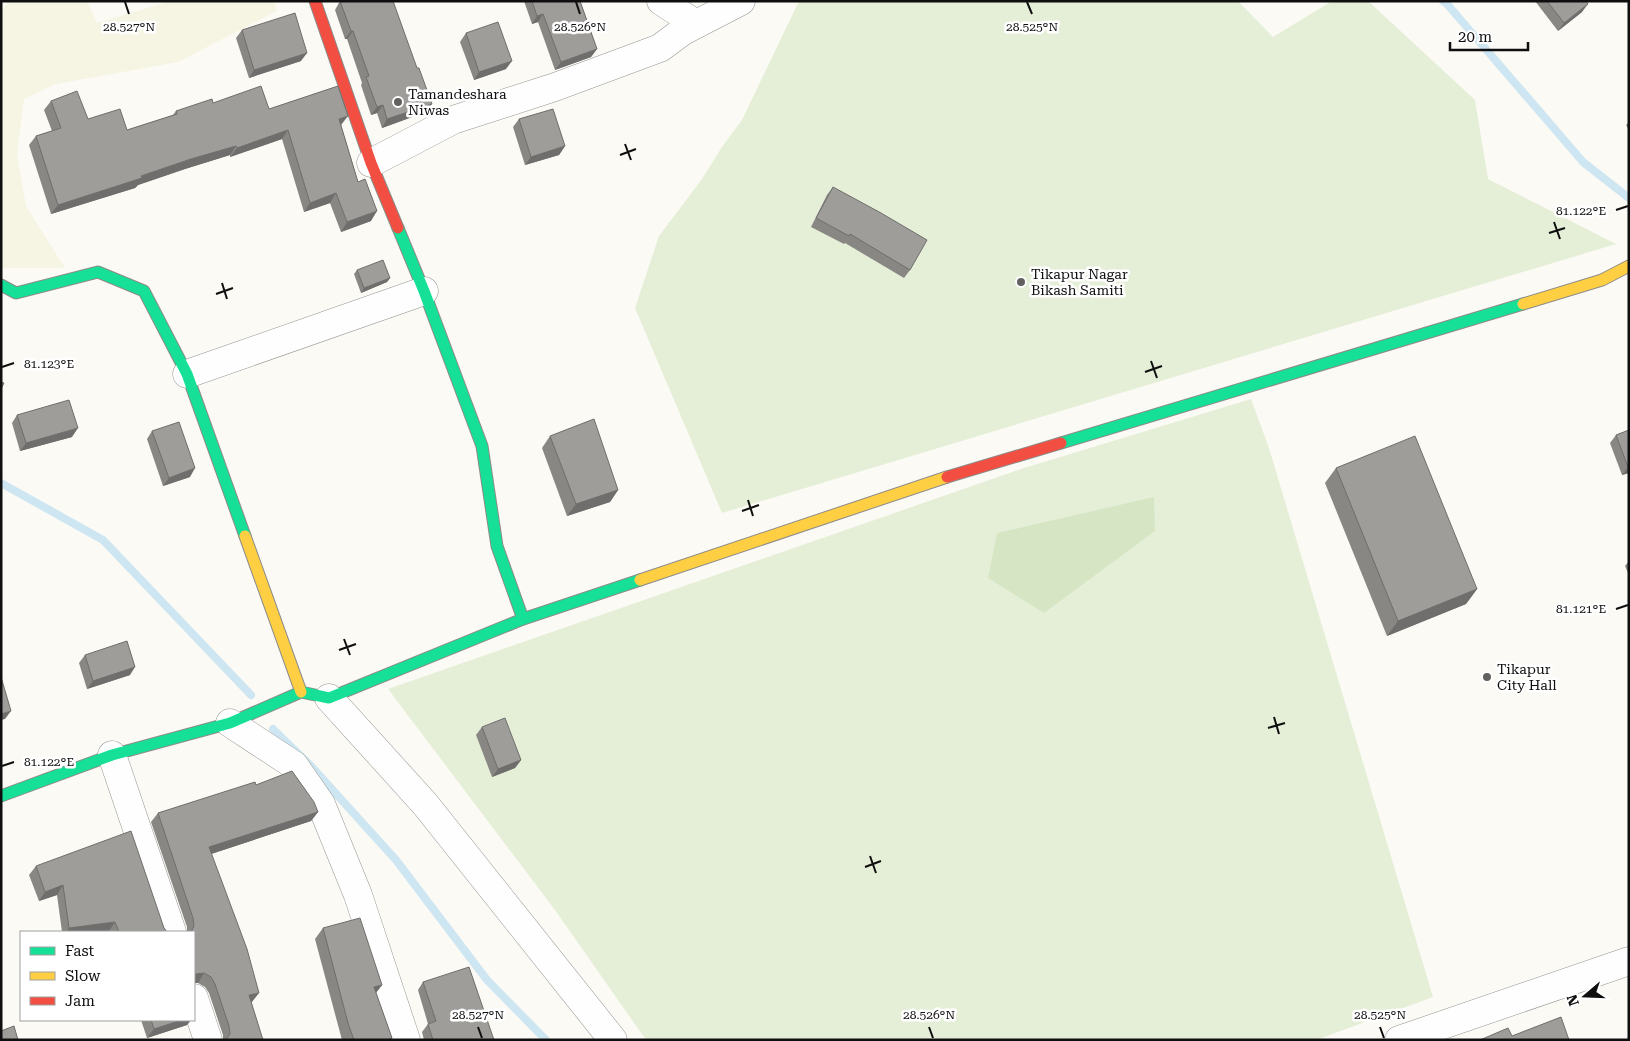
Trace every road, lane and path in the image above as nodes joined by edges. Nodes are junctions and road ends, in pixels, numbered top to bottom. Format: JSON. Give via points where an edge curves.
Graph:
{"nodes":[{"id":1,"x":315,"y":1,"type":"edge"},
{"id":2,"x":661,"y":1,"type":"edge"},
{"id":3,"x":741,"y":1,"type":"edge"},
{"id":4,"x":696,"y":24,"type":"junction"},
{"id":5,"x":371,"y":163,"type":"junction"},
{"id":6,"x":1629,"y":266,"type":"edge"},
{"id":7,"x":1,"y":285,"type":"edge"},
{"id":8,"x":424,"y":291,"type":"junction"},
{"id":9,"x":187,"y":374,"type":"junction"},
{"id":10,"x":524,"y":619,"type":"junction"},
{"id":11,"x":301,"y":692,"type":"junction"},
{"id":12,"x":329,"y":698,"type":"junction"},
{"id":13,"x":230,"y":722,"type":"junction"},
{"id":14,"x":112,"y":755,"type":"junction"},
{"id":15,"x":1,"y":796,"type":"edge"},
{"id":16,"x":172,"y":931,"type":"edge"},
{"id":17,"x":1629,"y":962,"type":"edge"},
{"id":18,"x":195,"y":1001,"type":"edge"},
{"id":19,"x":208,"y":1040,"type":"edge"},
{"id":20,"x":406,"y":1040,"type":"edge"},
{"id":21,"x":613,"y":1040,"type":"edge"},
{"id":22,"x":1398,"y":1040,"type":"edge"}],
"edges":[{"from":1,"to":5,"type":"street"},
{"from":2,"to":4,"type":"street"},
{"from":3,"to":4,"type":"street"},
{"from":4,"to":5,"type":"street","via":[[660,48],[555,87],[452,120]]},
{"from":5,"to":8,"type":"street"},
{"from":6,"to":10,"type":"street","via":[[1602,280],[928,482]]},
{"from":7,"to":9,"type":"street","via":[[16,293],[98,272],[144,291]]},
{"from":8,"to":9,"type":"street"},
{"from":8,"to":10,"type":"street","via":[[482,446],[497,546]]},
{"from":9,"to":11,"type":"street"},
{"from":10,"to":12,"type":"street"},
{"from":11,"to":12,"type":"street"},
{"from":11,"to":13,"type":"street"},
{"from":12,"to":21,"type":"street","via":[[425,804]]},
{"from":13,"to":14,"type":"street"},
{"from":13,"to":20,"type":"street","via":[[294,765],[321,804],[358,895]]},
{"from":14,"to":15,"type":"street"},
{"from":14,"to":16,"type":"street"},
{"from":17,"to":22,"type":"street"},
{"from":18,"to":19,"type":"street"}]}
